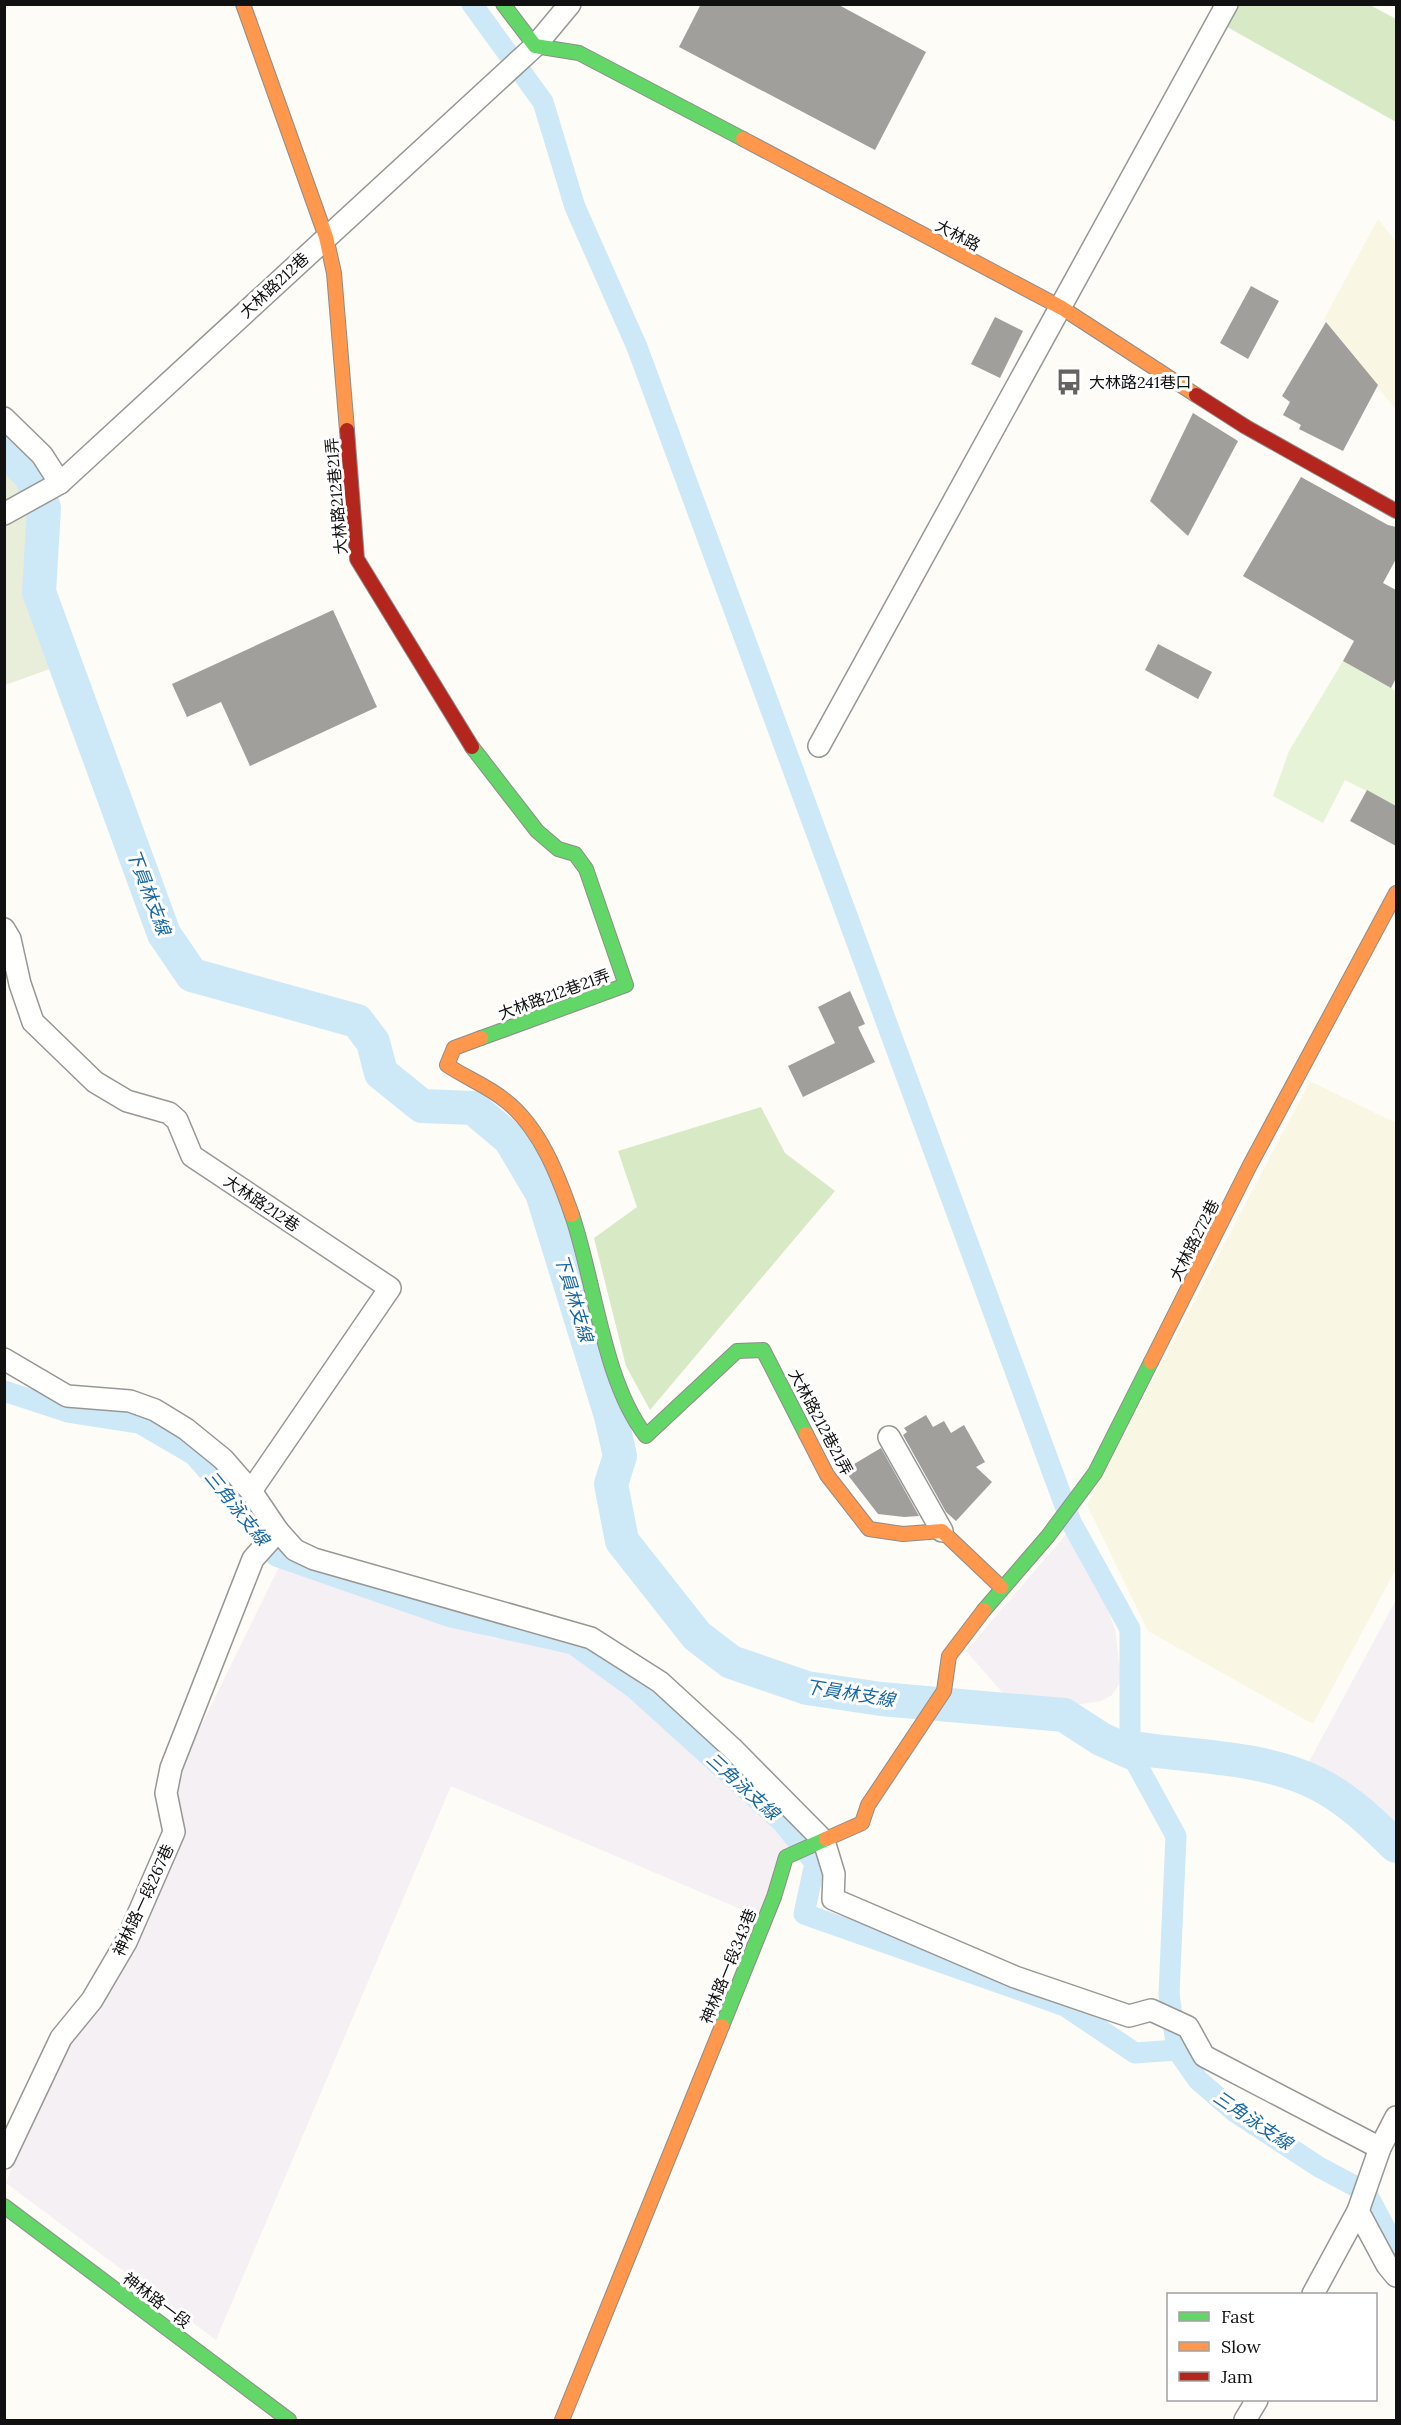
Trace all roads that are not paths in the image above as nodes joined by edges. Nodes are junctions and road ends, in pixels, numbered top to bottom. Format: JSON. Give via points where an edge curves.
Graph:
{"nodes":[{"id":1,"x":243,"y":4,"type":"edge"},
{"id":2,"x":503,"y":4,"type":"edge"},
{"id":3,"x":570,"y":4,"type":"edge"},
{"id":4,"x":1227,"y":4,"type":"edge"},
{"id":5,"x":535,"y":46,"type":"junction"},
{"id":6,"x":326,"y":237,"type":"junction"},
{"id":7,"x":1062,"y":308,"type":"junction"},
{"id":8,"x":4,"y":418,"type":"edge"},
{"id":9,"x":60,"y":483,"type":"junction"},
{"id":10,"x":1396,"y":511,"type":"edge"},
{"id":11,"x":4,"y":514,"type":"edge"},
{"id":12,"x":819,"y":746,"type":"dead end"},
{"id":13,"x":1396,"y":893,"type":"edge"},
{"id":14,"x":4,"y":929,"type":"edge"},
{"id":15,"x":4,"y":1359,"type":"edge"},
{"id":16,"x":889,"y":1437,"type":"dead end"},
{"id":17,"x":251,"y":1491,"type":"junction"},
{"id":18,"x":278,"y":1531,"type":"junction"},
{"id":19,"x":942,"y":1532,"type":"junction"},
{"id":20,"x":1001,"y":1587,"type":"junction"},
{"id":21,"x":824,"y":1841,"type":"junction"},
{"id":22,"x":1396,"y":2117,"type":"edge"},
{"id":23,"x":1380,"y":2148,"type":"junction"},
{"id":24,"x":4,"y":2158,"type":"edge"},
{"id":25,"x":4,"y":2206,"type":"edge"},
{"id":26,"x":1358,"y":2211,"type":"junction"},
{"id":27,"x":1396,"y":2276,"type":"edge"},
{"id":28,"x":1314,"y":2293,"type":"edge"},
{"id":29,"x":1256,"y":2401,"type":"edge"},
{"id":30,"x":289,"y":2421,"type":"edge"},
{"id":31,"x":562,"y":2421,"type":"edge"},
{"id":32,"x":1245,"y":2421,"type":"edge"}],
"edges":[{"from":1,"to":6,"type":"street","name":"大林路212巷21弄"},
{"from":2,"to":5,"type":"street"},
{"from":3,"to":5,"type":"street","name":"大林路212巷"},
{"from":4,"to":7,"type":"street"},
{"from":5,"to":6,"type":"street","name":"大林路212巷"},
{"from":5,"to":7,"type":"street","name":"大林路","via":[[579,53]]},
{"from":6,"to":9,"type":"street","name":"大林路212巷"},
{"from":6,"to":19,"type":"street","name":"大林路212巷21弄","via":[[334,273],[357,558],[475,752],[537,831],[558,849],[575,854],[586,868],[626,986],[454,1048],[447,1065],[490,1088],[514,1109],[546,1149],[573,1214],[597,1311],[633,1420],[646,1436],[737,1351],[763,1350],[827,1475],[869,1528],[903,1534]]},
{"from":7,"to":10,"type":"street","name":"大林路","via":[[1246,427]]},
{"from":7,"to":12,"type":"street"},
{"from":8,"to":9,"type":"street","via":[[42,455]]},
{"from":9,"to":11,"type":"street","name":"大林路212巷"},
{"from":13,"to":20,"type":"street","name":"大林路272巷","via":[[1250,1165],[1095,1473],[1048,1536]]},
{"from":14,"to":17,"type":"street","name":"大林路212巷","via":[[33,1022],[95,1083],[127,1101],[169,1113],[177,1120],[192,1156],[390,1288]]},
{"from":15,"to":17,"type":"street","via":[[67,1396],[130,1401],[155,1410],[224,1459]]},
{"from":16,"to":19,"type":"street"},
{"from":17,"to":18,"type":"street"},
{"from":18,"to":21,"type":"street","via":[[296,1550],[314,1559],[591,1638],[660,1682]]},
{"from":18,"to":24,"type":"street","name":"神林路一段267巷","via":[[253,1559],[171,1768],[165,1793],[174,1832],[130,1932],[92,2000],[61,2038]]},
{"from":19,"to":20,"type":"street"},
{"from":20,"to":21,"type":"street","name":"神林路一段343巷","via":[[949,1656],[945,1691],[868,1805],[862,1823]]},
{"from":21,"to":23,"type":"street","via":[[834,1874],[833,1899],[1015,1977],[1129,2016],[1151,2010],[1188,2027],[1204,2056]]},
{"from":21,"to":31,"type":"street","name":"神林路一段343巷","via":[[786,1857],[774,1897]]},
{"from":22,"to":23,"type":"street"},
{"from":23,"to":26,"type":"street"},
{"from":25,"to":30,"type":"street","name":"神林路一段"},
{"from":26,"to":27,"type":"street"},
{"from":26,"to":28,"type":"street"},
{"from":29,"to":32,"type":"street"}]}
